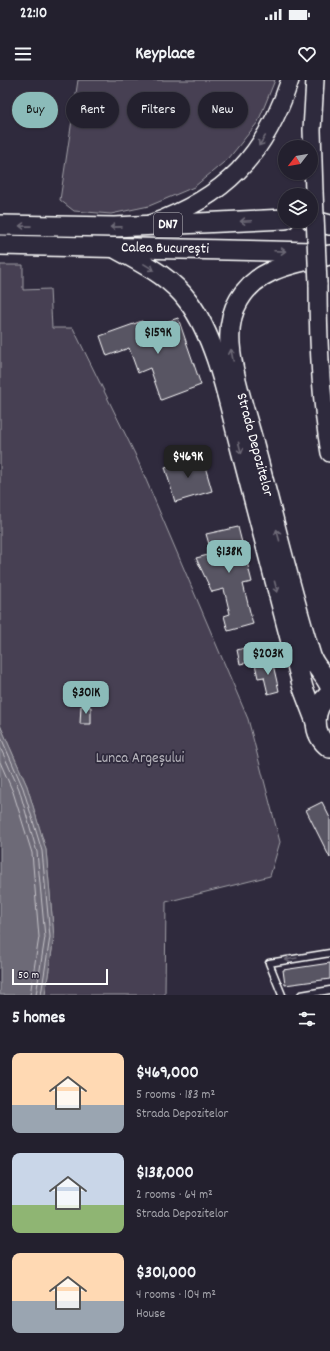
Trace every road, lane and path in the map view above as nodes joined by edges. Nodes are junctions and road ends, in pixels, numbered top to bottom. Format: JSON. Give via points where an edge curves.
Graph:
{"nodes":[{"id":1,"x":290,"y":80,"type":"edge"},
{"id":2,"x":315,"y":80,"type":"edge"},
{"id":3,"x":278,"y":219,"type":"edge"},
{"id":4,"x":318,"y":222,"type":"edge"},
{"id":5,"x":0,"y":225,"type":"edge"},
{"id":6,"x":330,"y":225,"type":"edge"},
{"id":7,"x":143,"y":226,"type":"junction"},
{"id":8,"x":0,"y":245,"type":"edge"},
{"id":9,"x":115,"y":248,"type":"junction"},
{"id":10,"x":330,"y":254,"type":"edge"},
{"id":11,"x":330,"y":453,"type":"edge"},
{"id":12,"x":330,"y":687,"type":"edge"},
{"id":13,"x":330,"y":694,"type":"edge"},
{"id":14,"x":316,"y":722,"type":"junction"},
{"id":15,"x":330,"y":748,"type":"edge"},
{"id":16,"x":330,"y":953,"type":"edge"},
{"id":17,"x":330,"y":990,"type":"edge"},
{"id":18,"x":282,"y":995,"type":"edge"},
{"id":19,"x":301,"y":995,"type":"edge"}],
"edges":[{"from":1,"to":7,"type":"main road","one_way":true,"via":[[270,130],[252,156],[232,177],[210,195],[189,207]]},
{"from":2,"to":11,"type":"main road","bridge":true,"via":[[312,130],[318,358]]},
{"from":3,"to":7,"type":"main road","name":"Calea București","number":"DN7","one_way":true},
{"from":4,"to":6,"type":"main road"},
{"from":7,"to":5,"type":"main road","name":"Calea București","number":"DN7","one_way":true},
{"from":8,"to":9,"type":"main road","name":"Calea București","number":"DN7"},
{"from":9,"to":10,"type":"main road","name":"Calea București","number":"DN7","one_way":true},
{"from":9,"to":14,"type":"main road","name":"Strada Depozitelor","number":"DN7","one_way":true,"via":[[171,282],[187,299],[204,326],[230,410],[303,688]]},
{"from":12,"to":10,"type":"main road","name":"Strada Depozitelor","number":"DN7","one_way":true,"via":[[326,676],[312,659],[240,393],[230,345],[234,308],[255,280],[273,269]]},
{"from":13,"to":14,"type":"main road","via":[[320,705]]},
{"from":14,"to":15,"type":"main road","number":"DN7","via":[[320,738]]},
{"from":16,"to":18,"type":"lane","one_way":true,"via":[[269,963]]},
{"from":17,"to":19,"type":"lane"}]}
